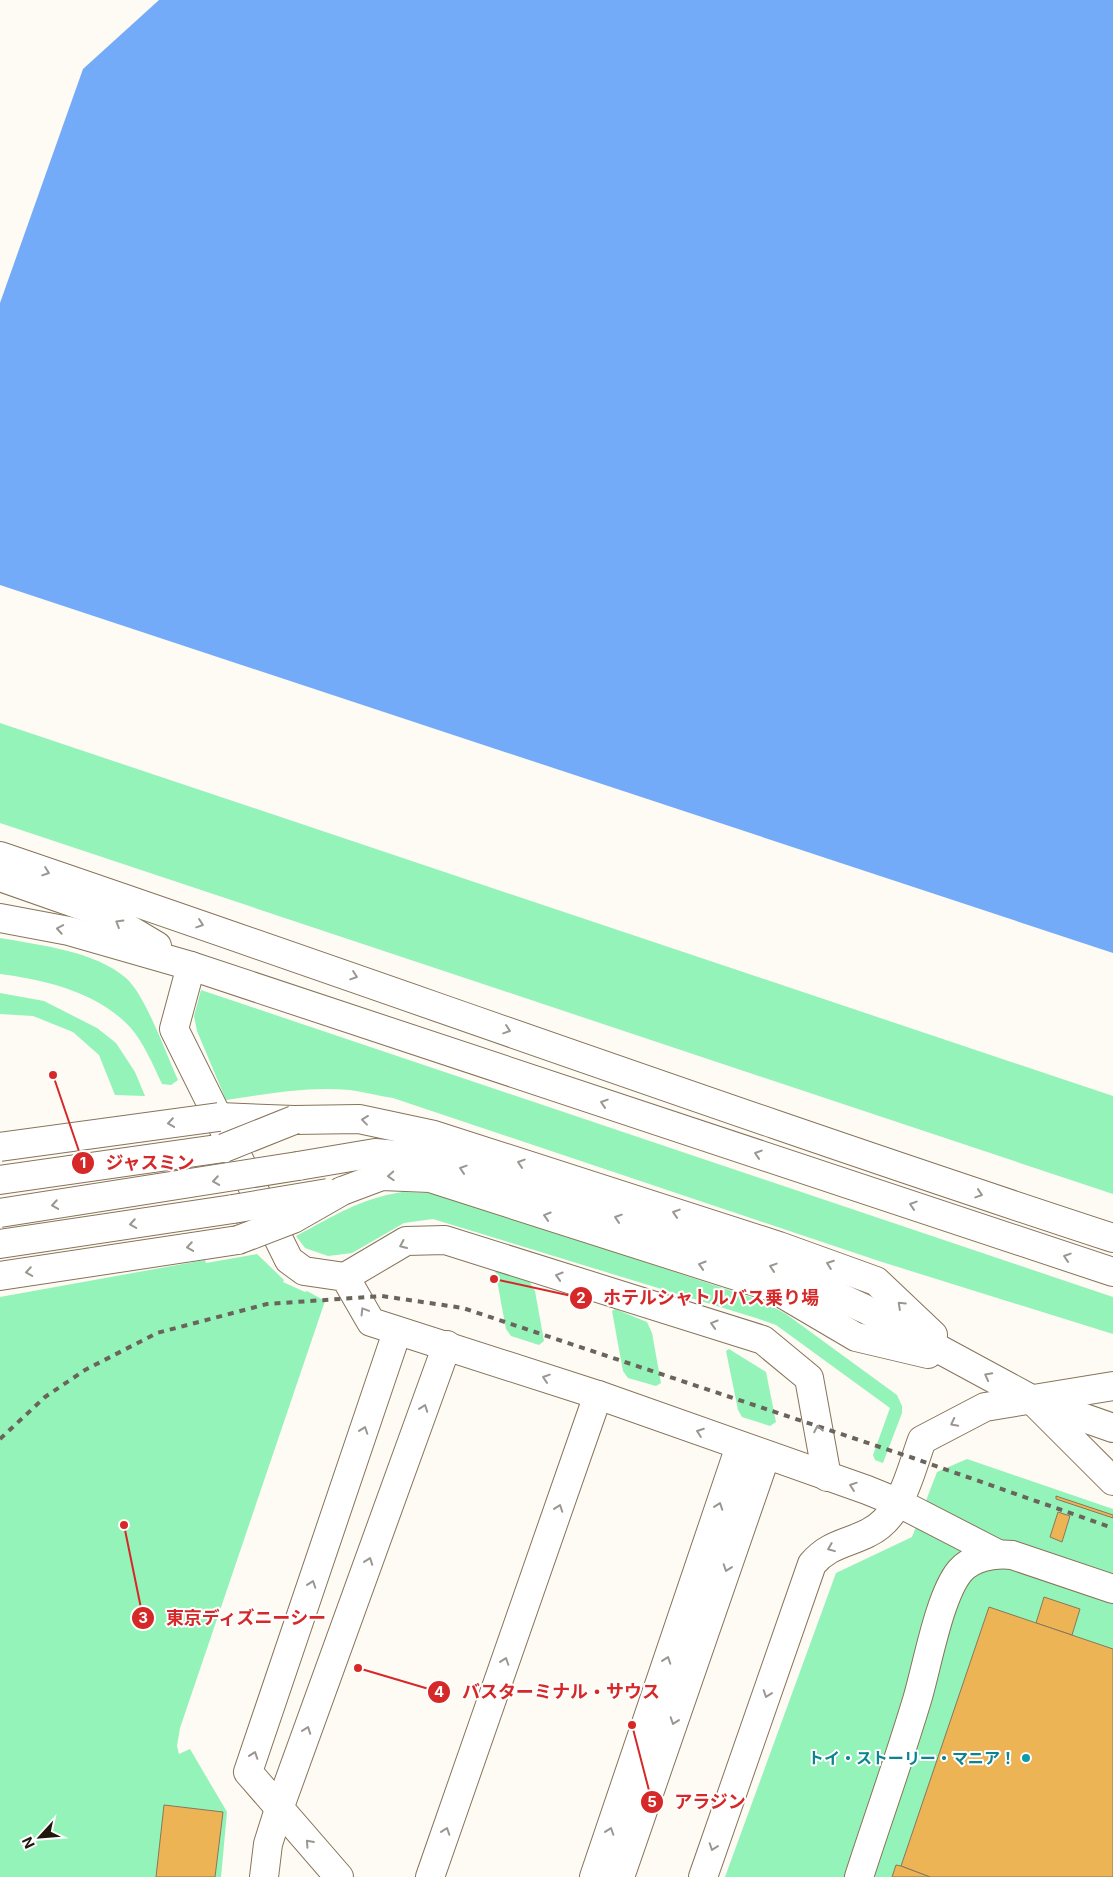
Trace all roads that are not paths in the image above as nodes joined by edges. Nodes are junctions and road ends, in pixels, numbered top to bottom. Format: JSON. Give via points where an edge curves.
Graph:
{"nodes":[{"id":1,"x":0,"y":856,"type":"edge"},
{"id":2,"x":0,"y":877,"type":"edge"},
{"id":3,"x":0,"y":918,"type":"edge"},
{"id":4,"x":191,"y":966,"type":"junction"},
{"id":5,"x":294,"y":1120,"type":"junction"},
{"id":6,"x":0,"y":1147,"type":"edge"},
{"id":7,"x":0,"y":1180,"type":"edge"},
{"id":8,"x":342,"y":1191,"type":"junction"},
{"id":9,"x":0,"y":1214,"type":"edge"},
{"id":10,"x":1113,"y":1238,"type":"edge"},
{"id":11,"x":0,"y":1244,"type":"edge"},
{"id":12,"x":1113,"y":1272,"type":"edge"},
{"id":13,"x":0,"y":1276,"type":"edge"},
{"id":14,"x":345,"y":1277,"type":"junction"},
{"id":15,"x":397,"y":1332,"type":"junction"},
{"id":16,"x":447,"y":1346,"type":"junction"},
{"id":17,"x":962,"y":1362,"type":"junction"},
{"id":18,"x":1113,"y":1386,"type":"edge"},
{"id":19,"x":598,"y":1395,"type":"junction"},
{"id":20,"x":1113,"y":1395,"type":"edge"},
{"id":21,"x":1033,"y":1400,"type":"junction"},
{"id":22,"x":1113,"y":1407,"type":"edge"},
{"id":23,"x":1113,"y":1419,"type":"edge"},
{"id":24,"x":1113,"y":1428,"type":"edge"},
{"id":25,"x":740,"y":1446,"type":"junction"},
{"id":26,"x":1113,"y":1447,"type":"edge"},
{"id":27,"x":766,"y":1455,"type":"junction"},
{"id":28,"x":1113,"y":1463,"type":"edge"},
{"id":29,"x":827,"y":1476,"type":"junction"},
{"id":30,"x":1113,"y":1481,"type":"edge"},
{"id":31,"x":899,"y":1503,"type":"junction"},
{"id":32,"x":996,"y":1553,"type":"junction"},
{"id":33,"x":1113,"y":1589,"type":"edge"},
{"id":34,"x":279,"y":1809,"type":"junction"},
{"id":35,"x":264,"y":1877,"type":"edge"},
{"id":36,"x":339,"y":1877,"type":"edge"},
{"id":37,"x":430,"y":1877,"type":"edge"},
{"id":38,"x":594,"y":1877,"type":"edge"},
{"id":39,"x":620,"y":1877,"type":"edge"},
{"id":40,"x":703,"y":1877,"type":"edge"},
{"id":41,"x":859,"y":1877,"type":"edge"}],
"edges":[{"from":1,"to":10,"type":"street","one_way":true,"via":[[933,1179]]},
{"from":4,"to":2,"type":"street","one_way":true,"via":[[100,912]]},
{"from":4,"to":3,"type":"street","one_way":true,"via":[[69,931]]},
{"from":12,"to":4,"type":"street","one_way":true},
{"from":4,"to":14,"type":"street","via":[[174,1029],[204,1092],[288,1260],[304,1271]]},
{"from":5,"to":6,"type":"street","one_way":true,"bridge":true,"via":[[219,1117]]},
{"from":5,"to":7,"type":"street","bridge":true,"via":[[224,1148]]},
{"from":17,"to":5,"type":"street","one_way":true,"via":[[876,1281],[779,1246],[434,1135],[359,1119]]},
{"from":8,"to":11,"type":"street","one_way":true,"bridge":true},
{"from":8,"to":13,"type":"street","one_way":true,"bridge":true,"via":[[293,1219],[238,1240]]},
{"from":17,"to":8,"type":"street","one_way":true,"via":[[856,1337],[771,1287],[430,1178],[382,1176]]},
{"from":17,"to":9,"type":"street","one_way":true,"bridge":true,"via":[[865,1309],[784,1270],[430,1158],[375,1153]]},
{"from":15,"to":14,"type":"street","one_way":true,"via":[[371,1322]]},
{"from":29,"to":14,"type":"street","one_way":true,"via":[[809,1378],[764,1340],[445,1240],[406,1242]]},
{"from":15,"to":16,"type":"street"},
{"from":34,"to":15,"type":"street","one_way":true,"via":[[248,1772]]},
{"from":19,"to":16,"type":"street","one_way":true},
{"from":34,"to":16,"type":"street","one_way":true},
{"from":21,"to":17,"type":"street","one_way":true},
{"from":18,"to":21,"type":"street"},
{"from":25,"to":19,"type":"street","one_way":true},
{"from":37,"to":19,"type":"street","one_way":true},
{"from":20,"to":21,"type":"street"},
{"from":21,"to":22,"type":"street"},
{"from":21,"to":23,"type":"street"},
{"from":21,"to":24,"type":"street"},
{"from":21,"to":26,"type":"street"},
{"from":21,"to":28,"type":"street"},
{"from":21,"to":30,"type":"street"},
{"from":21,"to":31,"type":"street","one_way":true,"via":[[985,1407],[922,1440]]},
{"from":25,"to":27,"type":"street"},
{"from":38,"to":25,"type":"street","one_way":true},
{"from":27,"to":29,"type":"street"},
{"from":27,"to":39,"type":"street","one_way":true},
{"from":31,"to":29,"type":"street","one_way":true},
{"from":31,"to":32,"type":"street"},
{"from":31,"to":40,"type":"street","one_way":true,"via":[[889,1518],[870,1532],[822,1552],[812,1564]]},
{"from":32,"to":33,"type":"street","via":[[1012,1555]]},
{"from":32,"to":41,"type":"street","via":[[966,1566],[948,1590],[917,1700]]},
{"from":34,"to":35,"type":"street","via":[[268,1844]]},
{"from":36,"to":34,"type":"street","one_way":true}]}
